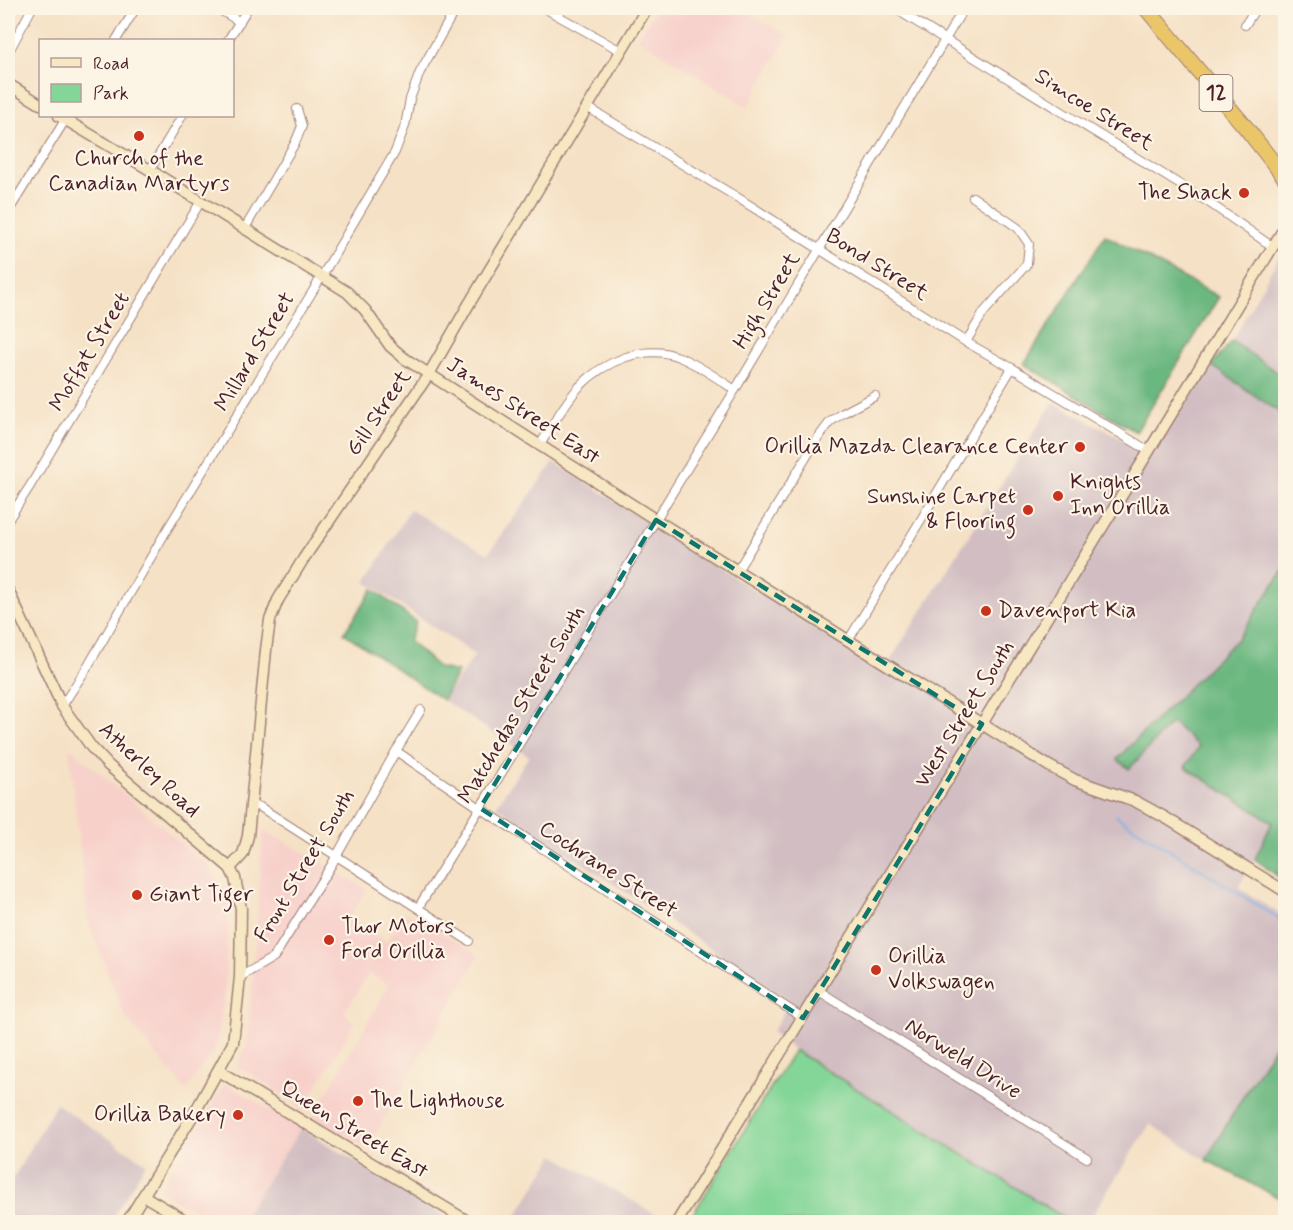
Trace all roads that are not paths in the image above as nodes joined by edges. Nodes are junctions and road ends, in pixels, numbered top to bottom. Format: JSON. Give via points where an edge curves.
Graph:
{"nodes":[{"id":1,"x":32,"y":8,"type":"edge"},
{"id":2,"x":136,"y":8,"type":"edge"},
{"id":3,"x":218,"y":8,"type":"edge"},
{"id":4,"x":248,"y":8,"type":"edge"},
{"id":5,"x":456,"y":8,"type":"edge"},
{"id":6,"x":544,"y":8,"type":"edge"},
{"id":7,"x":647,"y":8,"type":"edge"},
{"id":8,"x":894,"y":8,"type":"edge"},
{"id":9,"x":964,"y":8,"type":"edge"},
{"id":10,"x":1146,"y":8,"type":"edge"},
{"id":11,"x":1256,"y":8,"type":"edge"},
{"id":12,"x":240,"y":22,"type":"junction"},
{"id":13,"x":1245,"y":25,"type":"dead end"},
{"id":14,"x":117,"y":39,"type":"edge"},
{"id":15,"x":229,"y":39,"type":"edge"},
{"id":16,"x":946,"y":39,"type":"junction"},
{"id":17,"x":621,"y":51,"type":"junction"},
{"id":18,"x":8,"y":53,"type":"edge"},
{"id":19,"x":8,"y":84,"type":"edge"},
{"id":20,"x":39,"y":103,"type":"edge"},
{"id":21,"x":587,"y":107,"type":"junction"},
{"id":22,"x":297,"y":109,"type":"dead end"},
{"id":23,"x":64,"y":117,"type":"edge"},
{"id":24,"x":181,"y":117,"type":"edge"},
{"id":25,"x":150,"y":170,"type":"junction"},
{"id":26,"x":1286,"y":179,"type":"edge"},
{"id":27,"x":973,"y":197,"type":"dead end"},
{"id":28,"x":201,"y":201,"type":"junction"},
{"id":29,"x":8,"y":211,"type":"edge"},
{"id":30,"x":1286,"y":225,"type":"edge"},
{"id":31,"x":245,"y":228,"type":"junction"},
{"id":32,"x":1273,"y":247,"type":"junction"},
{"id":33,"x":818,"y":250,"type":"junction"},
{"id":34,"x":322,"y":276,"type":"junction"},
{"id":35,"x":966,"y":342,"type":"junction"},
{"id":36,"x":1012,"y":368,"type":"junction"},
{"id":37,"x":429,"y":374,"type":"junction"},
{"id":38,"x":735,"y":390,"type":"junction"},
{"id":39,"x":875,"y":396,"type":"dead end"},
{"id":40,"x":540,"y":445,"type":"junction"},
{"id":41,"x":1149,"y":451,"type":"junction"},
{"id":42,"x":8,"y":520,"type":"edge"},
{"id":43,"x":656,"y":520,"type":"junction"},
{"id":44,"x":737,"y":571,"type":"junction"},
{"id":45,"x":8,"y":590,"type":"edge"},
{"id":46,"x":848,"y":641,"type":"junction"},
{"id":47,"x":62,"y":706,"type":"junction"},
{"id":48,"x":421,"y":710,"type":"dead end"},
{"id":49,"x":982,"y":723,"type":"junction"},
{"id":50,"x":396,"y":751,"type":"junction"},
{"id":51,"x":252,"y":805,"type":"junction"},
{"id":52,"x":480,"y":808,"type":"junction"},
{"id":53,"x":337,"y":855,"type":"junction"},
{"id":54,"x":230,"y":868,"type":"junction"},
{"id":55,"x":1286,"y":892,"type":"edge"},
{"id":56,"x":418,"y":908,"type":"junction"},
{"id":57,"x":469,"y":941,"type":"dead end"},
{"id":58,"x":240,"y":977,"type":"junction"},
{"id":59,"x":819,"y":991,"type":"junction"},
{"id":60,"x":803,"y":1018,"type":"junction"},
{"id":61,"x":219,"y":1071,"type":"junction"},
{"id":62,"x":1088,"y":1158,"type":"dead end"},
{"id":63,"x":144,"y":1196,"type":"junction"},
{"id":64,"x":128,"y":1222,"type":"edge"},
{"id":65,"x":188,"y":1222,"type":"edge"},
{"id":66,"x":469,"y":1222,"type":"edge"},
{"id":67,"x":677,"y":1222,"type":"edge"}],
"edges":[{"from":1,"to":18,"type":"street"},
{"from":2,"to":14,"type":"street"},
{"from":3,"to":12,"type":"street"},
{"from":4,"to":12,"type":"street"},
{"from":5,"to":34,"type":"street","name":"Millard Street","via":[[420,72],[395,152]]},
{"from":6,"to":17,"type":"street"},
{"from":7,"to":17,"type":"street","name":"Gill Street"},
{"from":8,"to":16,"type":"street","name":"Simcoe Street"},
{"from":9,"to":16,"type":"street","name":"High Street"},
{"from":10,"to":26,"type":"highway","number":"12"},
{"from":11,"to":13,"type":"street"},
{"from":12,"to":15,"type":"street"},
{"from":16,"to":32,"type":"street","name":"Simcoe Street","via":[[1208,202]]},
{"from":16,"to":33,"type":"street","name":"High Street"},
{"from":17,"to":21,"type":"street","name":"Gill Street"},
{"from":19,"to":20,"type":"street"},
{"from":21,"to":33,"type":"street","name":"Bond Street"},
{"from":21,"to":37,"type":"street","name":"Gill Street"},
{"from":22,"to":31,"type":"street","via":[[302,126],[295,143]]},
{"from":23,"to":25,"type":"street","name":"James Street East"},
{"from":23,"to":29,"type":"street"},
{"from":24,"to":25,"type":"street"},
{"from":25,"to":28,"type":"street","name":"James Street East"},
{"from":27,"to":35,"type":"street","via":[[1018,228],[1029,244],[1027,264],[984,312]]},
{"from":28,"to":31,"type":"street","name":"James Street East"},
{"from":28,"to":42,"type":"street","name":"Moffat Street"},
{"from":30,"to":32,"type":"street","name":"West Street South"},
{"from":31,"to":34,"type":"street","name":"James Street East"},
{"from":32,"to":41,"type":"street","name":"West Street South"},
{"from":33,"to":35,"type":"street","name":"Bond Street"},
{"from":33,"to":38,"type":"street","name":"High Street"},
{"from":34,"to":37,"type":"street","name":"James Street East","via":[[347,291],[390,346]]},
{"from":34,"to":47,"type":"street","name":"Millard Street"},
{"from":35,"to":36,"type":"street","name":"Bond Street"},
{"from":36,"to":41,"type":"street","name":"Bond Street"},
{"from":36,"to":46,"type":"street"},
{"from":37,"to":40,"type":"street","name":"James Street East"},
{"from":37,"to":51,"type":"street","name":"Gill Street","via":[[278,600],[270,620],[266,650]]},
{"from":38,"to":40,"type":"street","via":[[677,356],[653,352],[630,355],[582,384]]},
{"from":38,"to":43,"type":"street","name":"High Street"},
{"from":39,"to":44,"type":"street","via":[[830,422]]},
{"from":40,"to":43,"type":"street","name":"James Street East"},
{"from":41,"to":49,"type":"street","name":"West Street South"},
{"from":43,"to":44,"type":"street","name":"James Street East"},
{"from":43,"to":52,"type":"street","name":"Matchedas Street South"},
{"from":44,"to":46,"type":"street","name":"James Street East"},
{"from":45,"to":47,"type":"street","name":"Atherley Road"},
{"from":46,"to":49,"type":"street","name":"James Street East"},
{"from":47,"to":54,"type":"street","name":"Atherley Road","via":[[103,760]]},
{"from":48,"to":50,"type":"street","name":"Front Street South"},
{"from":49,"to":55,"type":"street","name":"James Street East","via":[[1062,774],[1135,801],[1166,818]]},
{"from":49,"to":59,"type":"street","name":"West Street South"},
{"from":50,"to":52,"type":"street","name":"Cochrane Street"},
{"from":50,"to":53,"type":"street","name":"Front Street South"},
{"from":51,"to":53,"type":"street"},
{"from":51,"to":54,"type":"street","name":"Gill Street","via":[[244,851]]},
{"from":52,"to":56,"type":"street","name":"Matchedas Street South"},
{"from":52,"to":60,"type":"street","name":"Cochrane Street"},
{"from":53,"to":56,"type":"street"},
{"from":53,"to":58,"type":"street","name":"Front Street South","via":[[274,957]]},
{"from":54,"to":58,"type":"street","via":[[241,909]]},
{"from":56,"to":57,"type":"street"},
{"from":58,"to":61,"type":"street","via":[[234,1043]]},
{"from":59,"to":60,"type":"street","name":"West Street South"},
{"from":59,"to":62,"type":"street","name":"Norweld Drive"},
{"from":60,"to":67,"type":"street","name":"West Street South"},
{"from":61,"to":63,"type":"street"},
{"from":61,"to":66,"type":"street","name":"Queen Street East"},
{"from":63,"to":64,"type":"street"},
{"from":63,"to":65,"type":"street"}]}
